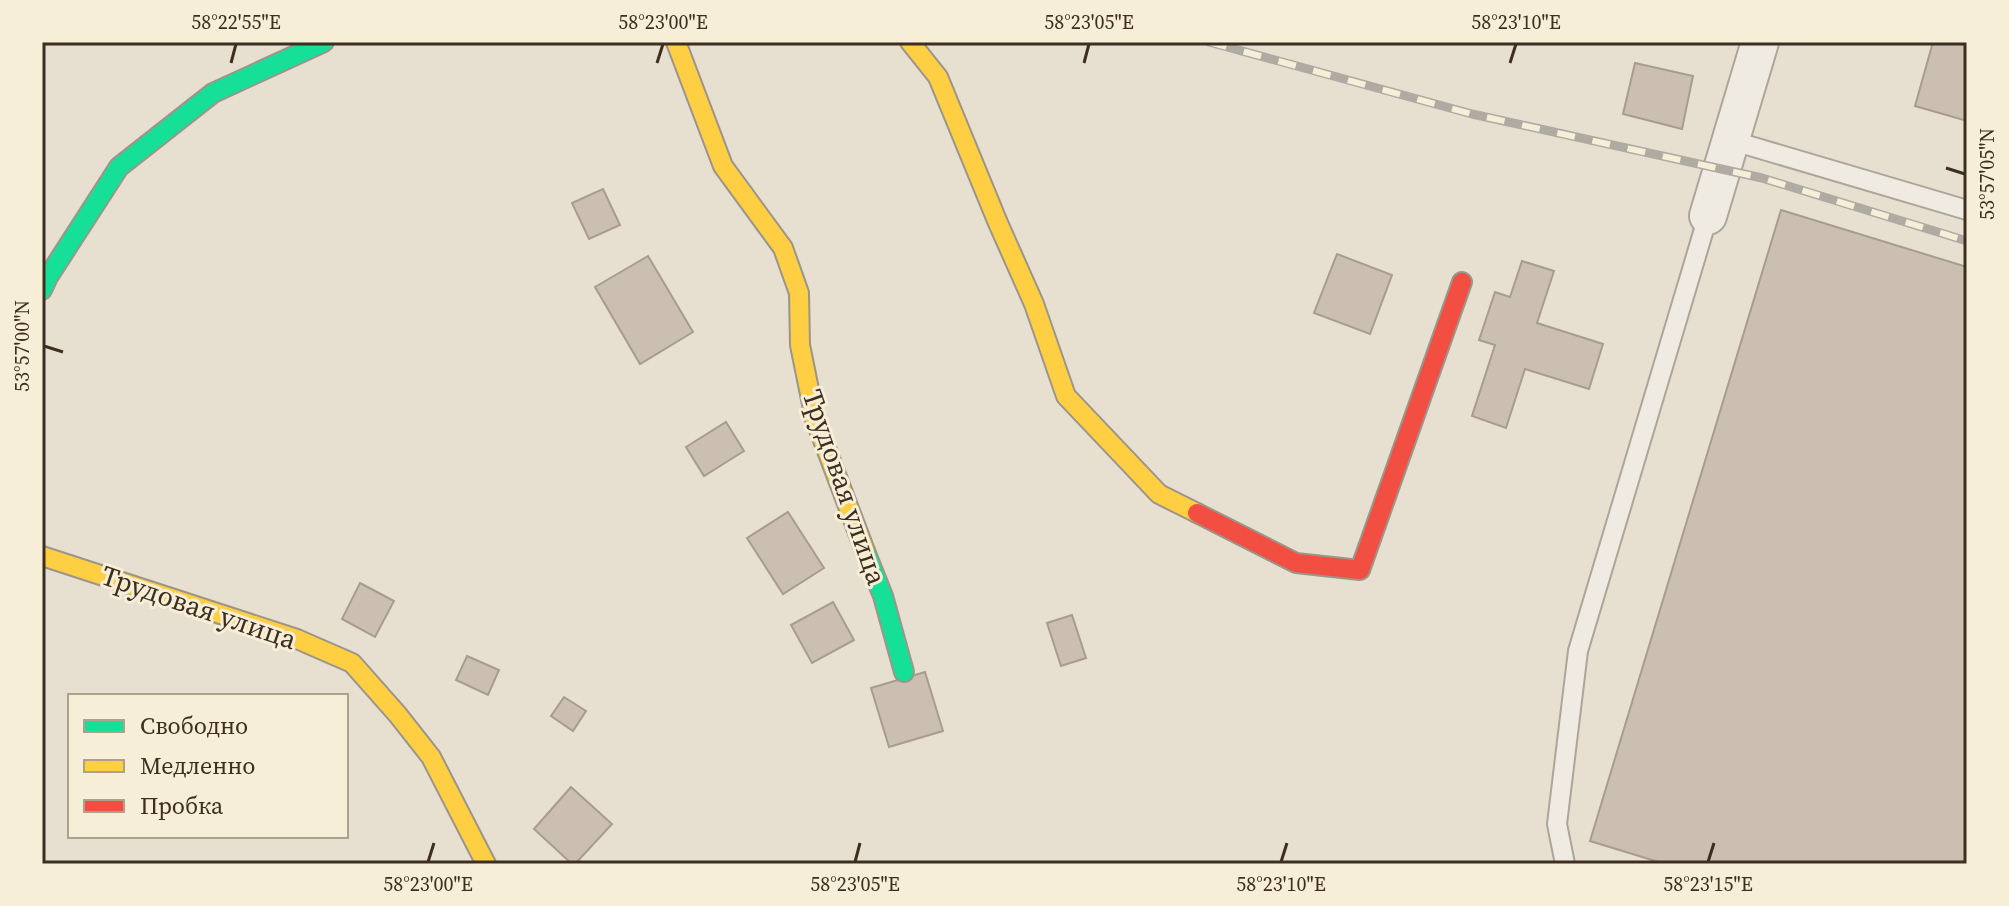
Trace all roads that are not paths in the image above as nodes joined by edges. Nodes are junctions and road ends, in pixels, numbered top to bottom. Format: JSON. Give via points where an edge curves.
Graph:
{"nodes":[{"id":1,"x":324,"y":42,"type":"edge"},
{"id":2,"x":676,"y":42,"type":"edge"},
{"id":3,"x":910,"y":42,"type":"edge"},
{"id":4,"x":1760,"y":42,"type":"edge"},
{"id":5,"x":1730,"y":140,"type":"junction"},
{"id":6,"x":1967,"y":210,"type":"edge"},
{"id":7,"x":1708,"y":216,"type":"joint"},
{"id":8,"x":1462,"y":282,"type":"dead end"},
{"id":9,"x":42,"y":290,"type":"edge"},
{"id":10,"x":42,"y":556,"type":"edge"},
{"id":11,"x":904,"y":672,"type":"dead end"},
{"id":12,"x":486,"y":864,"type":"edge"},
{"id":13,"x":1565,"y":864,"type":"edge"}],
"edges":[{"from":1,"to":9,"type":"street","via":[[213,93],[119,167]]},
{"from":2,"to":11,"type":"street","name":"Трудовая улица","via":[[723,166],[783,248],[799,293],[800,345],[815,419],[883,596]]},
{"from":3,"to":8,"type":"street","via":[[938,77],[1034,304],[1066,396],[1159,494],[1296,563],[1360,570]]},
{"from":4,"to":5,"type":"street"},
{"from":5,"to":6,"type":"lane"},
{"from":5,"to":7,"type":"street"},
{"from":7,"to":13,"type":"lane","via":[[1578,651],[1557,824]]},
{"from":10,"to":12,"type":"street","name":"Трудовая улица","via":[[297,639],[352,663],[431,757]]}]}
